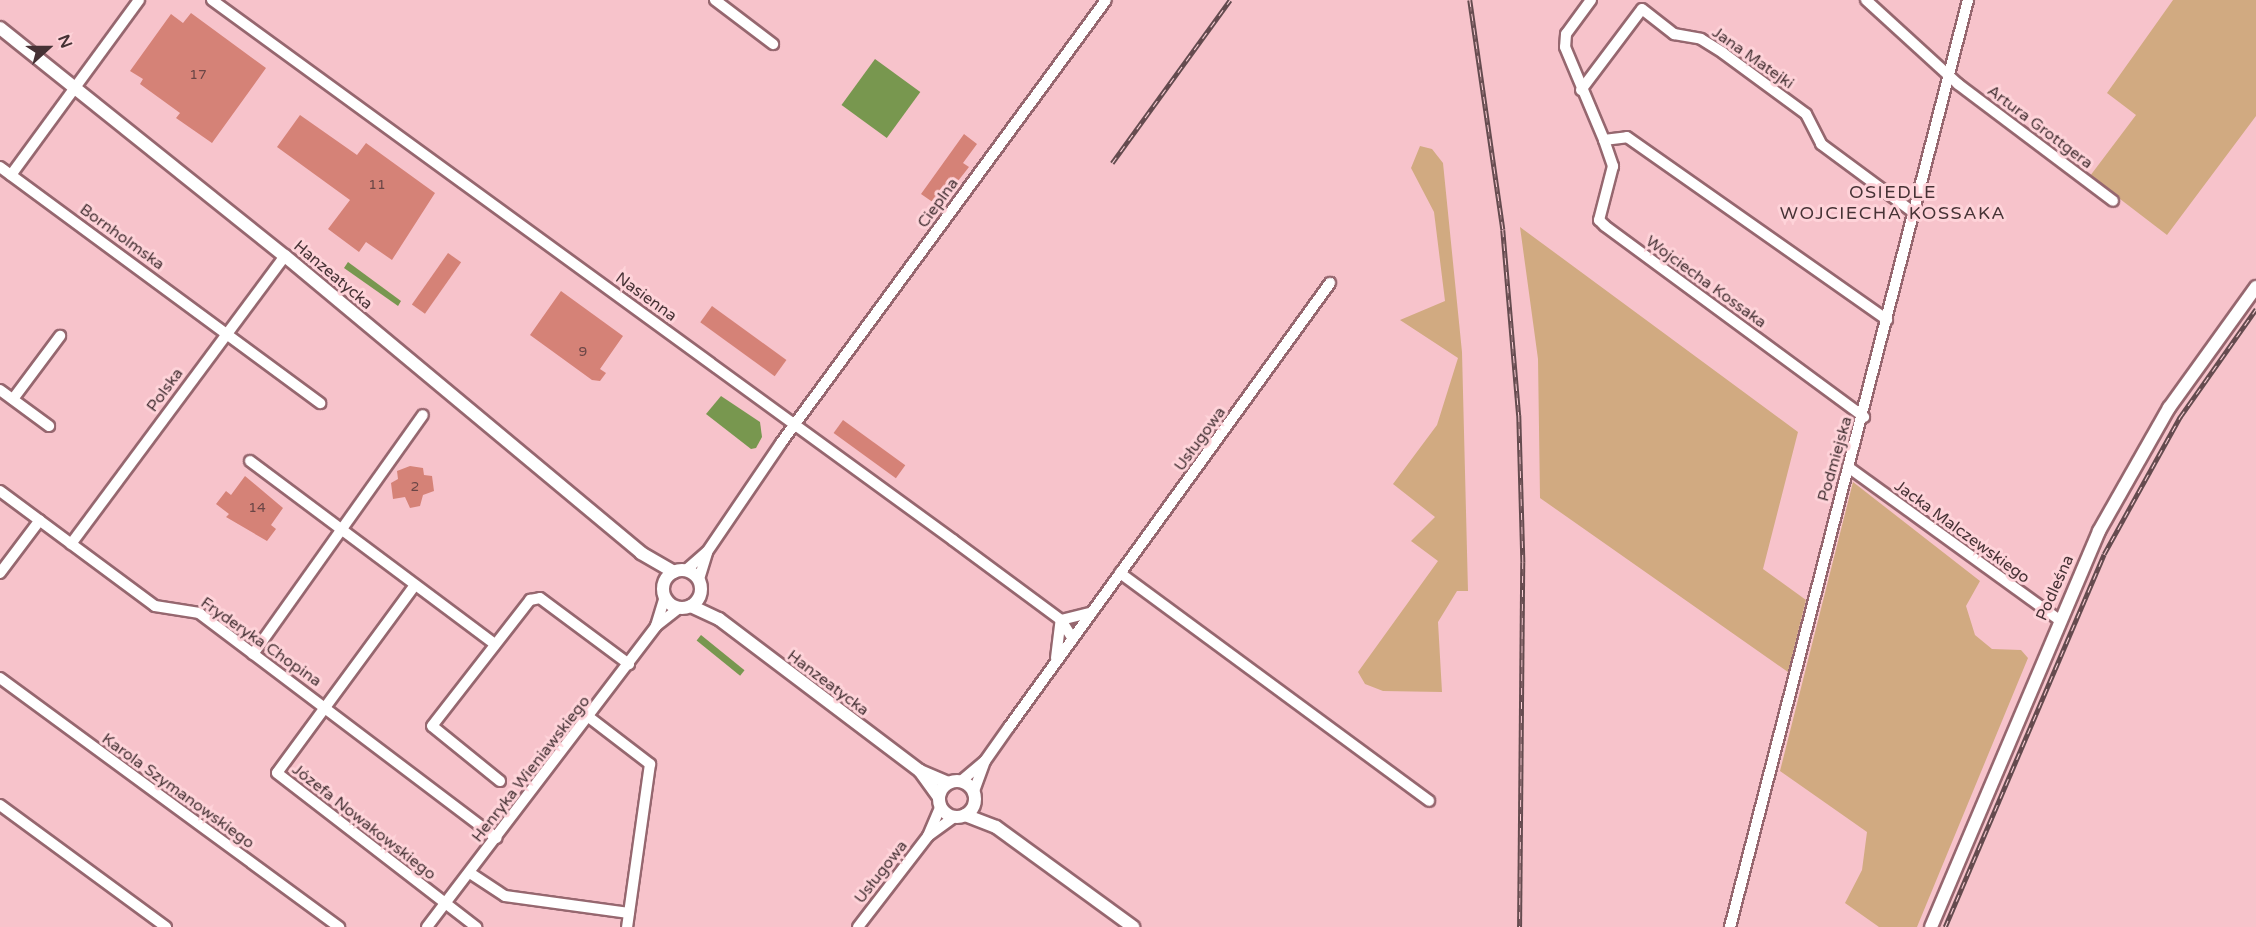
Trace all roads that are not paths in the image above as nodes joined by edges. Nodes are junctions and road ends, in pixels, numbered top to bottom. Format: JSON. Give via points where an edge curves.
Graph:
{"nodes":[{"id":1,"x":139,"y":0,"type":"edge"},
{"id":2,"x":212,"y":0,"type":"edge"},
{"id":3,"x":715,"y":0,"type":"edge"},
{"id":4,"x":1106,"y":0,"type":"edge"},
{"id":5,"x":1591,"y":0,"type":"edge"},
{"id":6,"x":1866,"y":0,"type":"edge"},
{"id":7,"x":1968,"y":0,"type":"edge"},
{"id":8,"x":0,"y":28,"type":"edge"},
{"id":9,"x":773,"y":44,"type":"dead end"},
{"id":10,"x":1949,"y":77,"type":"junction"},
{"id":11,"x":75,"y":88,"type":"junction"},
{"id":12,"x":1581,"y":90,"type":"junction"},
{"id":13,"x":1604,"y":140,"type":"junction"},
{"id":14,"x":0,"y":166,"type":"edge"},
{"id":15,"x":11,"y":175,"type":"junction"},
{"id":16,"x":2113,"y":201,"type":"dead end"},
{"id":17,"x":1913,"y":212,"type":"junction"},
{"id":18,"x":285,"y":256,"type":"junction"},
{"id":19,"x":1330,"y":283,"type":"dead end"},
{"id":20,"x":2256,"y":287,"type":"edge"},
{"id":21,"x":1887,"y":320,"type":"junction"},
{"id":22,"x":226,"y":332,"type":"junction"},
{"id":23,"x":60,"y":336,"type":"dead end"},
{"id":24,"x":0,"y":390,"type":"edge"},
{"id":25,"x":13,"y":399,"type":"junction"},
{"id":26,"x":320,"y":403,"type":"dead end"},
{"id":27,"x":423,"y":415,"type":"dead end"},
{"id":28,"x":1864,"y":417,"type":"junction"},
{"id":29,"x":795,"y":424,"type":"junction"},
{"id":30,"x":49,"y":426,"type":"dead end"},
{"id":31,"x":250,"y":461,"type":"dead end"},
{"id":32,"x":1848,"y":467,"type":"junction"},
{"id":33,"x":0,"y":491,"type":"edge"},
{"id":34,"x":40,"y":520,"type":"junction"},
{"id":35,"x":343,"y":530,"type":"junction"},
{"id":36,"x":71,"y":544,"type":"junction"},
{"id":37,"x":707,"y":552,"type":"junction"},
{"id":38,"x":640,"y":554,"type":"junction"},
{"id":39,"x":680,"y":571,"type":"junction"},
{"id":40,"x":0,"y":573,"type":"edge"},
{"id":41,"x":1120,"y":573,"type":"junction"},
{"id":42,"x":699,"y":579,"type":"junction"},
{"id":43,"x":664,"y":584,"type":"junction"},
{"id":44,"x":415,"y":585,"type":"junction"},
{"id":45,"x":701,"y":594,"type":"junction"},
{"id":46,"x":665,"y":597,"type":"junction"},
{"id":47,"x":685,"y":607,"type":"junction"},
{"id":48,"x":1092,"y":612,"type":"junction"},
{"id":49,"x":719,"y":619,"type":"junction"},
{"id":50,"x":1061,"y":620,"type":"junction"},
{"id":51,"x":2059,"y":620,"type":"junction"},
{"id":52,"x":656,"y":626,"type":"junction"},
{"id":53,"x":1073,"y":639,"type":"junction"},
{"id":54,"x":495,"y":644,"type":"junction"},
{"id":55,"x":253,"y":654,"type":"junction"},
{"id":56,"x":1055,"y":663,"type":"junction"},
{"id":57,"x":629,"y":664,"type":"junction"},
{"id":58,"x":0,"y":678,"type":"edge"},
{"id":59,"x":325,"y":705,"type":"junction"},
{"id":60,"x":590,"y":718,"type":"junction"},
{"id":61,"x":985,"y":761,"type":"junction"},
{"id":62,"x":920,"y":771,"type":"junction"},
{"id":63,"x":500,"y":781,"type":"dead end"},
{"id":64,"x":955,"y":782,"type":"junction"},
{"id":65,"x":975,"y":796,"type":"junction"},
{"id":66,"x":1429,"y":801,"type":"dead end"},
{"id":67,"x":940,"y":802,"type":"junction"},
{"id":68,"x":0,"y":805,"type":"edge"},
{"id":69,"x":960,"y":816,"type":"junction"},
{"id":70,"x":996,"y":827,"type":"junction"},
{"id":71,"x":928,"y":836,"type":"junction"},
{"id":72,"x":497,"y":838,"type":"junction"},
{"id":73,"x":470,"y":873,"type":"junction"},
{"id":74,"x":445,"y":904,"type":"junction"},
{"id":75,"x":629,"y":913,"type":"junction"},
{"id":76,"x":166,"y":927,"type":"edge"},
{"id":77,"x":339,"y":927,"type":"edge"},
{"id":78,"x":427,"y":927,"type":"edge"},
{"id":79,"x":476,"y":927,"type":"edge"},
{"id":80,"x":627,"y":927,"type":"edge"},
{"id":81,"x":858,"y":927,"type":"edge"},
{"id":82,"x":1133,"y":927,"type":"edge"},
{"id":83,"x":1730,"y":927,"type":"edge"},
{"id":84,"x":1931,"y":927,"type":"edge"}],
"edges":[{"from":1,"to":11,"type":"street"},
{"from":2,"to":29,"type":"street","name":"Nasienna"},
{"from":3,"to":9,"type":"street"},
{"from":4,"to":29,"type":"street","name":"Cieplna"},
{"from":5,"to":12,"type":"street","via":[[1566,34],[1568,58]]},
{"from":6,"to":10,"type":"street","name":"Artura Grottgera"},
{"from":7,"to":10,"type":"street","name":"Podmiejska"},
{"from":8,"to":11,"type":"street","name":"Hanzeatycka"},
{"from":10,"to":16,"type":"street","name":"Artura Grottgera"},
{"from":10,"to":17,"type":"street","name":"Podmiejska"},
{"from":11,"to":15,"type":"street"},
{"from":11,"to":18,"type":"street","name":"Hanzeatycka"},
{"from":12,"to":13,"type":"street"},
{"from":12,"to":17,"type":"street","name":"Jana Matejki","via":[[1642,9],[1674,34],[1701,39],[1723,52],[1797,107],[1811,122],[1821,144]]},
{"from":13,"to":21,"type":"street","via":[[1627,137]]},
{"from":13,"to":28,"type":"street","name":"Wojciecha Kossaka","via":[[1613,166],[1599,220]]},
{"from":14,"to":15,"type":"street","name":"Bornholmska"},
{"from":15,"to":22,"type":"street","name":"Bornholmska"},
{"from":17,"to":21,"type":"street","name":"Podmiejska"},
{"from":18,"to":22,"type":"street","name":"Polska"},
{"from":18,"to":38,"type":"street","name":"Hanzeatycka"},
{"from":19,"to":41,"type":"street","name":"Usługowa"},
{"from":20,"to":51,"type":"street","name":"Podleśna","via":[[2152,433],[2099,531]]},
{"from":21,"to":28,"type":"street","name":"Podmiejska"},
{"from":22,"to":26,"type":"street","name":"Bornholmska"},
{"from":22,"to":36,"type":"street","name":"Polska"},
{"from":23,"to":25,"type":"street"},
{"from":24,"to":25,"type":"street"},
{"from":25,"to":30,"type":"street"},
{"from":27,"to":35,"type":"street"},
{"from":28,"to":32,"type":"street","name":"Podmiejska"},
{"from":29,"to":37,"type":"street"},
{"from":29,"to":50,"type":"street","name":"Nasienna"},
{"from":31,"to":35,"type":"street"},
{"from":32,"to":51,"type":"street","name":"Jacka Malczewskiego"},
{"from":32,"to":83,"type":"street","name":"Podmiejska"},
{"from":33,"to":34,"type":"street","name":"Fryderyka Chopina"},
{"from":34,"to":36,"type":"street","name":"Fryderyka Chopina"},
{"from":34,"to":40,"type":"street"},
{"from":35,"to":44,"type":"street"},
{"from":35,"to":55,"type":"street"},
{"from":36,"to":55,"type":"street","name":"Fryderyka Chopina","via":[[155,606],[172,610],[191,608]]},
{"from":37,"to":39,"type":"street"},
{"from":37,"to":42,"type":"street"},
{"from":38,"to":39,"type":"street","name":"Hanzeatycka"},
{"from":38,"to":43,"type":"street","name":"Hanzeatycka"},
{"from":39,"to":42,"type":"street"},
{"from":39,"to":43,"type":"street"},
{"from":41,"to":48,"type":"street","name":"Usługowa"},
{"from":41,"to":66,"type":"street"},
{"from":42,"to":45,"type":"street"},
{"from":43,"to":46,"type":"street"},
{"from":44,"to":54,"type":"street"},
{"from":44,"to":59,"type":"street","name":"Józefa Nowakowskiego"},
{"from":45,"to":47,"type":"street"},
{"from":45,"to":49,"type":"street","name":"Hanzeatycka"},
{"from":46,"to":47,"type":"street"},
{"from":46,"to":52,"type":"street","name":"Henryka Wieniawskiego"},
{"from":47,"to":49,"type":"street","name":"Hanzeatycka"},
{"from":47,"to":52,"type":"street","name":"Henryka Wieniawskiego"},
{"from":48,"to":50,"type":"street"},
{"from":48,"to":53,"type":"street","name":"Usługowa"},
{"from":49,"to":62,"type":"street","name":"Hanzeatycka"},
{"from":50,"to":53,"type":"street"},
{"from":50,"to":56,"type":"street","name":"Usługowa"},
{"from":51,"to":84,"type":"street","name":"Podleśna"},
{"from":52,"to":57,"type":"street","name":"Henryka Wieniawskiego"},
{"from":53,"to":56,"type":"street","name":"Usługowa"},
{"from":54,"to":57,"type":"street","via":[[535,596]]},
{"from":54,"to":63,"type":"street","via":[[432,726]]},
{"from":55,"to":59,"type":"street","name":"Fryderyka Chopina"},
{"from":56,"to":61,"type":"street","name":"Usługowa"},
{"from":57,"to":60,"type":"street","name":"Henryka Wieniawskiego"},
{"from":58,"to":77,"type":"street","name":"Karola Szymanowskiego"},
{"from":59,"to":72,"type":"street","name":"Fryderyka Chopina"},
{"from":59,"to":74,"type":"street","name":"Józefa Nowakowskiego","via":[[277,773]]},
{"from":60,"to":72,"type":"street","name":"Henryka Wieniawskiego"},
{"from":60,"to":75,"type":"street","via":[[650,764]]},
{"from":61,"to":64,"type":"street","name":"Usługowa"},
{"from":61,"to":65,"type":"street","name":"Usługowa"},
{"from":62,"to":64,"type":"street","name":"Hanzeatycka"},
{"from":62,"to":67,"type":"street","name":"Hanzeatycka"},
{"from":64,"to":65,"type":"street","name":"Hanzeatycka"},
{"from":64,"to":67,"type":"street"},
{"from":65,"to":69,"type":"street"},
{"from":65,"to":70,"type":"street"},
{"from":67,"to":69,"type":"street","name":"Hanzeatycka"},
{"from":67,"to":71,"type":"street","name":"Usługowa"},
{"from":68,"to":76,"type":"street"},
{"from":69,"to":70,"type":"street"},
{"from":69,"to":71,"type":"street","name":"Usługowa"},
{"from":70,"to":82,"type":"street"},
{"from":71,"to":81,"type":"street","name":"Usługowa"},
{"from":72,"to":73,"type":"street","name":"Henryka Wieniawskiego"},
{"from":73,"to":74,"type":"street","name":"Henryka Wieniawskiego"},
{"from":73,"to":75,"type":"street","via":[[504,896]]},
{"from":74,"to":78,"type":"street","name":"Henryka Wieniawskiego"},
{"from":74,"to":79,"type":"street","name":"Józefa Nowakowskiego"},
{"from":75,"to":80,"type":"street"}]}
